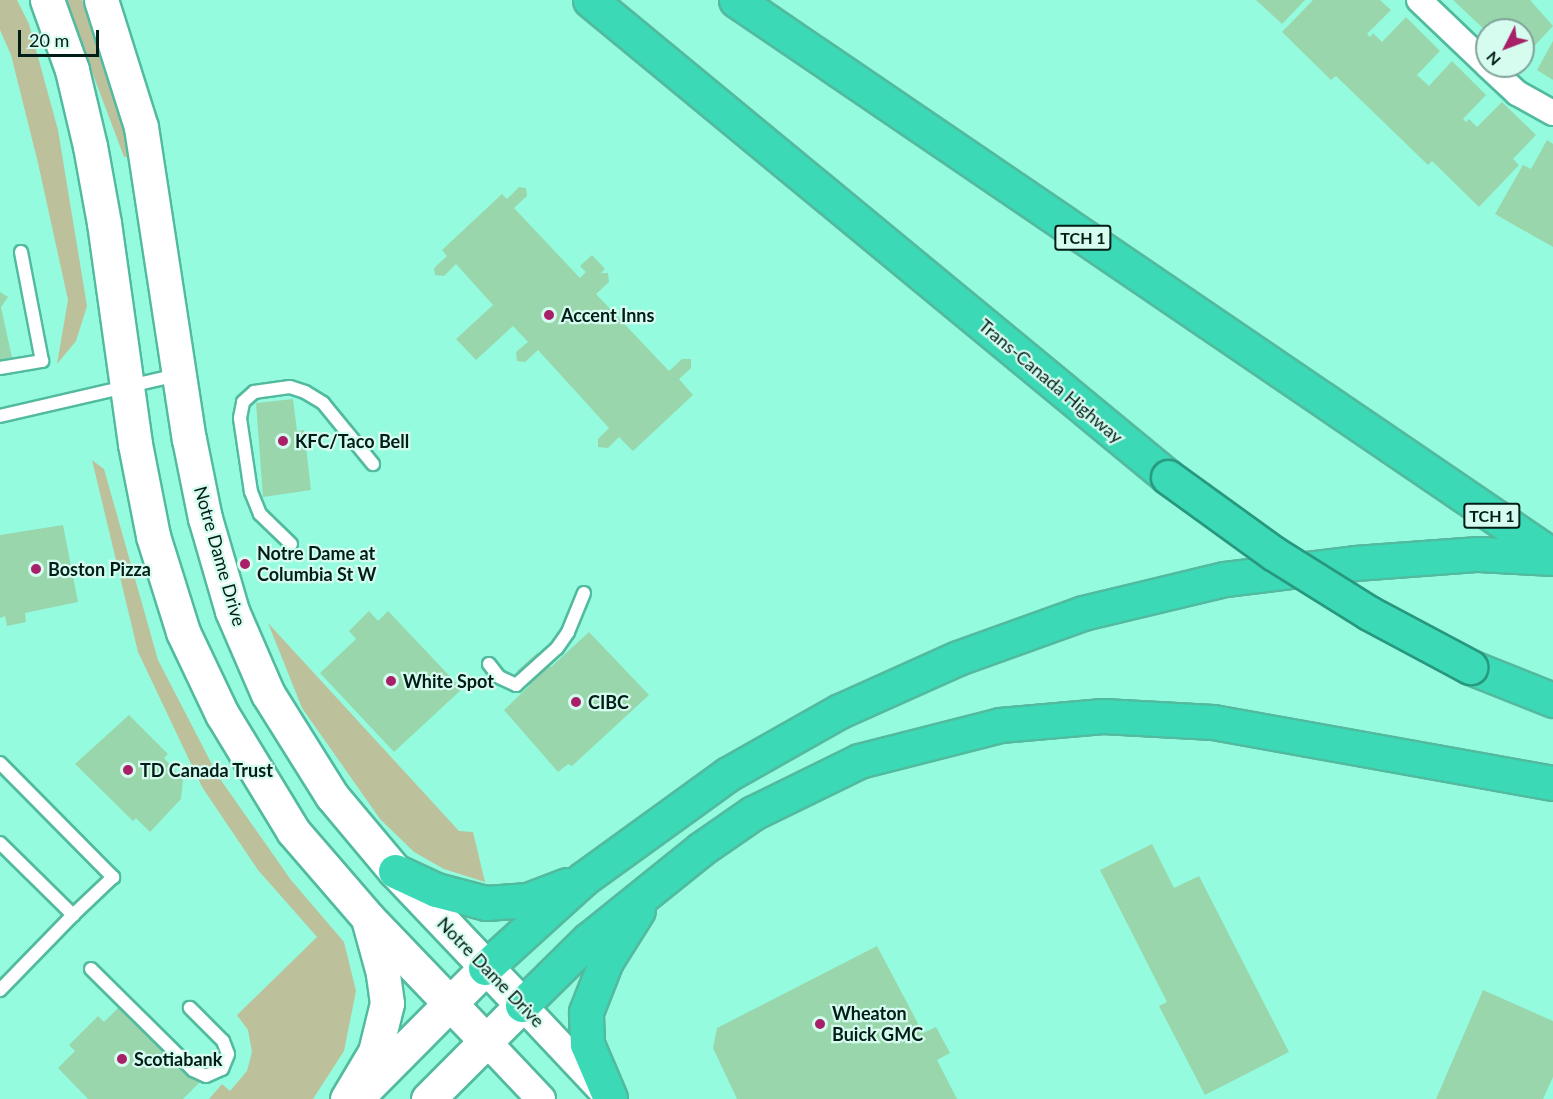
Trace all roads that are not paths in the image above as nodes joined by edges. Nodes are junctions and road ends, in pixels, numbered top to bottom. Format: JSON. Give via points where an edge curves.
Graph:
{"nodes":[{"id":1,"x":47,"y":0,"type":"edge"},
{"id":2,"x":101,"y":0,"type":"edge"},
{"id":3,"x":590,"y":0,"type":"edge"},
{"id":4,"x":736,"y":0,"type":"edge"},
{"id":5,"x":1419,"y":0,"type":"edge"},
{"id":6,"x":1475,"y":53,"type":"edge"},
{"id":7,"x":1501,"y":78,"type":"edge"},
{"id":8,"x":1553,"y":113,"type":"edge"},
{"id":9,"x":21,"y":252,"type":"dead end"},
{"id":10,"x":0,"y":368,"type":"edge"},
{"id":11,"x":180,"y":375,"type":"junction"},
{"id":12,"x":127,"y":387,"type":"junction"},
{"id":13,"x":0,"y":416,"type":"edge"},
{"id":14,"x":373,"y":464,"type":"dead end"},
{"id":15,"x":291,"y":544,"type":"dead end"},
{"id":16,"x":1553,"y":557,"type":"edge"},
{"id":17,"x":584,"y":593,"type":"dead end"},
{"id":18,"x":489,"y":664,"type":"dead end"},
{"id":19,"x":1553,"y":700,"type":"edge"},
{"id":20,"x":0,"y":763,"type":"edge"},
{"id":21,"x":1553,"y":783,"type":"edge"},
{"id":22,"x":0,"y":843,"type":"edge"},
{"id":23,"x":395,"y":871,"type":"junction"},
{"id":24,"x":583,"y":879,"type":"junction"},
{"id":25,"x":650,"y":890,"type":"junction"},
{"id":26,"x":73,"y":915,"type":"junction"},
{"id":27,"x":368,"y":918,"type":"junction"},
{"id":28,"x":485,"y":968,"type":"junction"},
{"id":29,"x":90,"y":969,"type":"dead end"},
{"id":30,"x":0,"y":990,"type":"edge"},
{"id":31,"x":450,"y":1004,"type":"junction"},
{"id":32,"x":522,"y":1005,"type":"junction"},
{"id":33,"x":190,"y":1008,"type":"dead end"},
{"id":34,"x":486,"y":1041,"type":"junction"},
{"id":35,"x":610,"y":1098,"type":"edge"},
{"id":36,"x":347,"y":1099,"type":"edge"},
{"id":37,"x":355,"y":1099,"type":"edge"},
{"id":38,"x":428,"y":1099,"type":"edge"},
{"id":39,"x":541,"y":1099,"type":"edge"}],
"edges":[{"from":1,"to":12,"type":"main road","via":[[72,70],[90,146]]},
{"from":2,"to":11,"type":"main road","name":"Notre Dame Drive","via":[[141,127]]},
{"from":3,"to":19,"type":"highway","name":"Trans-Canada Highway","bridge":true,"via":[[1168,477],[1273,553],[1369,613],[1470,667]]},
{"from":4,"to":16,"type":"highway","number":"TCH 1"},
{"from":5,"to":6,"type":"street"},
{"from":7,"to":8,"type":"street","via":[[1516,93]]},
{"from":9,"to":10,"type":"lane","via":[[42,361]]},
{"from":11,"to":12,"type":"lane"},
{"from":11,"to":23,"type":"main road","name":"Notre Dame Drive","via":[[205,518],[232,611],[268,694],[332,796]]},
{"from":12,"to":13,"type":"lane"},
{"from":12,"to":27,"type":"main road","via":[[153,536],[183,632],[258,778],[293,831]]},
{"from":14,"to":15,"type":"lane","via":[[323,404],[305,392],[290,387],[254,392],[243,402],[240,418],[251,492],[260,514]]},
{"from":16,"to":24,"type":"highway","via":[[1479,554],[1355,563],[1225,579],[1083,613],[958,658],[791,737],[683,805]]},
{"from":17,"to":18,"type":"lane","via":[[568,632],[516,685],[499,677]]},
{"from":20,"to":26,"type":"lane","via":[[113,877]]},
{"from":21,"to":25,"type":"highway","via":[[1213,722],[1103,716],[1000,725],[859,761],[796,789],[753,813]]},
{"from":22,"to":26,"type":"lane"},
{"from":23,"to":24,"type":"highway","via":[[436,890],[486,903],[528,900]]},
{"from":23,"to":28,"type":"main road","name":"Notre Dame Drive"},
{"from":24,"to":28,"type":"highway"},
{"from":25,"to":32,"type":"highway","via":[[588,940]]},
{"from":25,"to":35,"type":"highway","via":[[606,961],[586,1012],[587,1044]]},
{"from":26,"to":30,"type":"lane"},
{"from":27,"to":31,"type":"main road"},
{"from":27,"to":36,"type":"main road","via":[[387,1003],[375,1052]]},
{"from":28,"to":31,"type":"main road"},
{"from":28,"to":32,"type":"main road","name":"Notre Dame Drive"},
{"from":29,"to":33,"type":"lane","via":[[193,1070],[206,1076],[222,1070],[228,1054],[223,1041]]},
{"from":31,"to":34,"type":"main road"},
{"from":31,"to":37,"type":"main road"},
{"from":32,"to":34,"type":"main road"},
{"from":32,"to":35,"type":"street","name":"Notre Dame Drive"},
{"from":34,"to":38,"type":"main road"},
{"from":34,"to":39,"type":"street"}]}
